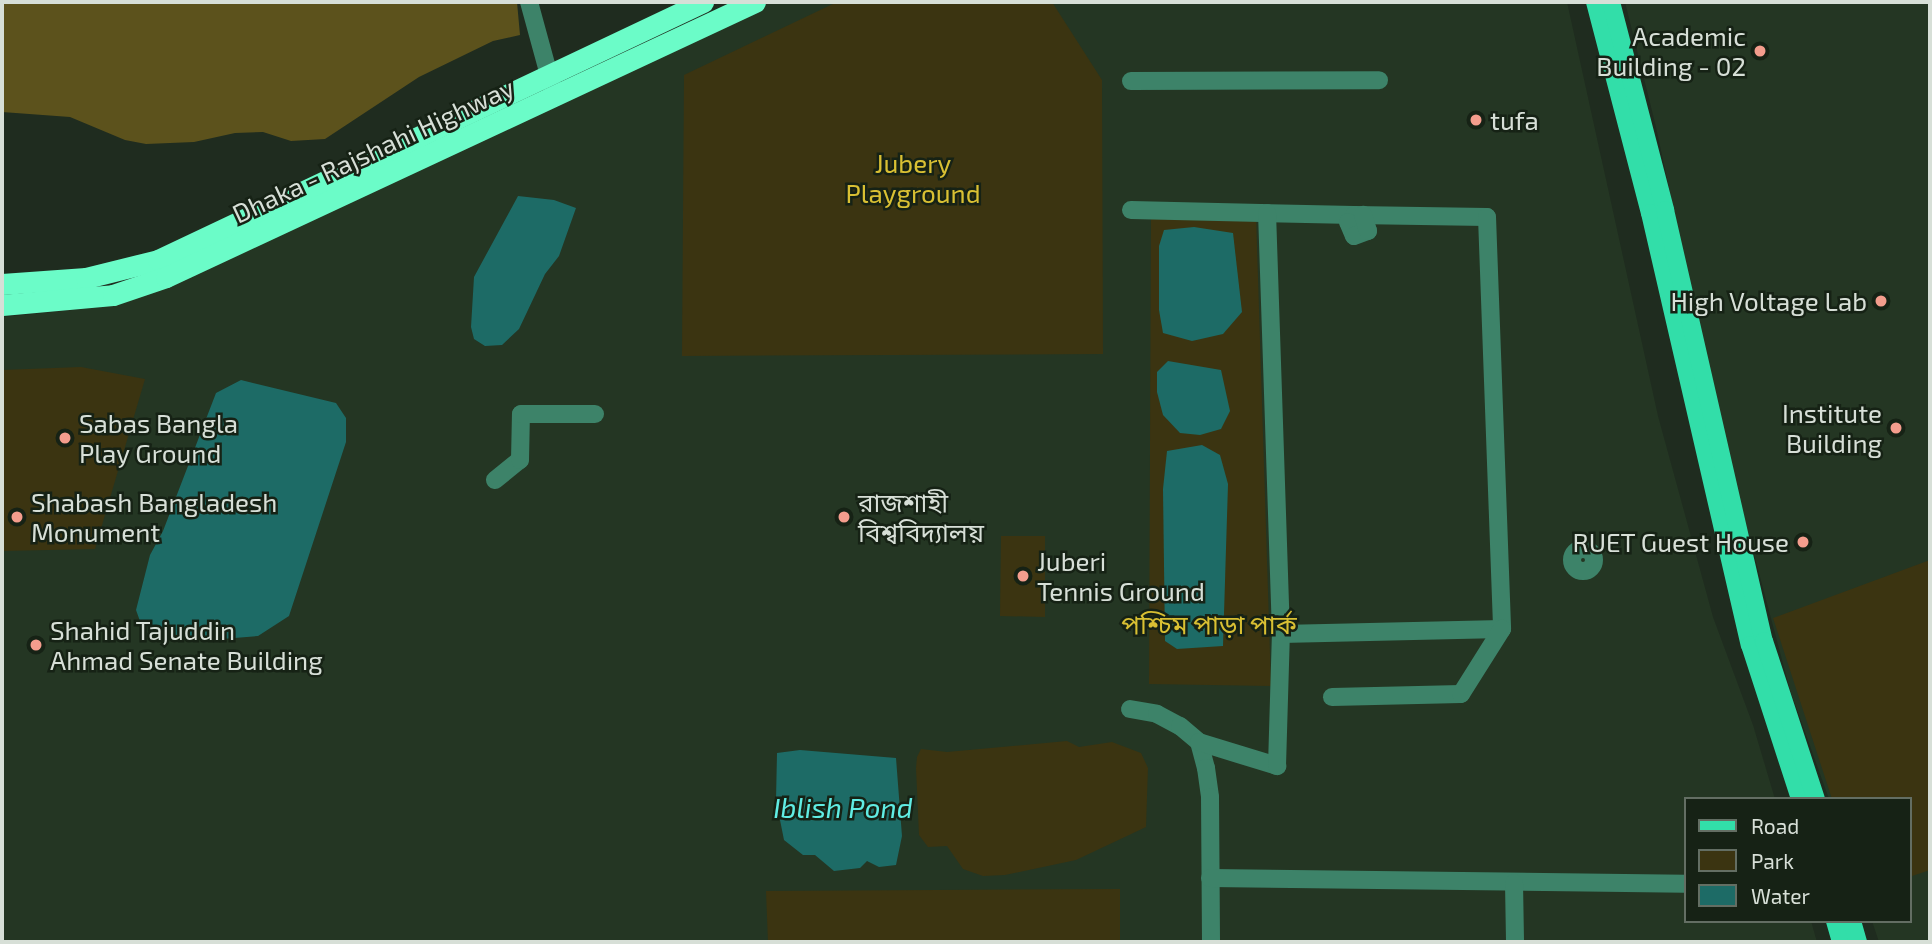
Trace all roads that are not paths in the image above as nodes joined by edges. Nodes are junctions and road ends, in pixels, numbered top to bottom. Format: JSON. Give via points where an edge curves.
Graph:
{"nodes":[{"id":1,"x":529,"y":2,"type":"edge"},
{"id":2,"x":703,"y":2,"type":"edge"},
{"id":3,"x":755,"y":2,"type":"edge"},
{"id":4,"x":1595,"y":2,"type":"edge"},
{"id":5,"x":1611,"y":2,"type":"edge"},
{"id":6,"x":548,"y":74,"type":"junction"},
{"id":7,"x":1379,"y":80,"type":"dead end"},
{"id":8,"x":1131,"y":81,"type":"dead end"},
{"id":9,"x":555,"y":96,"type":"junction"},
{"id":10,"x":1131,"y":210,"type":"dead end"},
{"id":11,"x":1267,"y":213,"type":"junction"},
{"id":12,"x":2,"y":284,"type":"edge"},
{"id":13,"x":2,"y":305,"type":"edge"},
{"id":14,"x":595,"y":414,"type":"dead end"},
{"id":15,"x":495,"y":480,"type":"dead end"},
{"id":16,"x":1502,"y":629,"type":"junction"},
{"id":17,"x":1281,"y":634,"type":"junction"},
{"id":18,"x":1332,"y":697,"type":"dead end"},
{"id":19,"x":1130,"y":709,"type":"dead end"},
{"id":20,"x":1199,"y":742,"type":"junction"},
{"id":21,"x":1799,"y":797,"type":"edge"},
{"id":22,"x":1815,"y":797,"type":"edge"},
{"id":23,"x":1210,"y":878,"type":"junction"},
{"id":24,"x":1514,"y":883,"type":"junction"},
{"id":25,"x":1684,"y":884,"type":"edge"},
{"id":26,"x":1836,"y":923,"type":"edge"},
{"id":27,"x":1853,"y":923,"type":"edge"},
{"id":28,"x":1211,"y":942,"type":"edge"},
{"id":29,"x":1515,"y":942,"type":"edge"},
{"id":30,"x":1841,"y":942,"type":"edge"},
{"id":31,"x":1858,"y":942,"type":"edge"}],
"edges":[{"from":1,"to":6,"type":"street"},
{"from":2,"to":6,"type":"highway","name":"Dhaka - Rajshahi Highway"},
{"from":3,"to":9,"type":"highway","name":"Dhaka - Rajshahi Highway"},
{"from":4,"to":21,"type":"main road","via":[[1650,213],[1750,645]]},
{"from":5,"to":22,"type":"main road","via":[[1665,209],[1764,641]]},
{"from":6,"to":9,"type":"street"},
{"from":6,"to":12,"type":"highway","name":"Dhaka - Rajshahi Highway","via":[[158,260],[86,278]]},
{"from":7,"to":8,"type":"street"},
{"from":9,"to":13,"type":"highway","name":"Dhaka - Rajshahi Highway","via":[[135,289]]},
{"from":10,"to":11,"type":"street"},
{"from":11,"to":16,"type":"street","via":[[1487,217]]},
{"from":11,"to":17,"type":"street"},
{"from":14,"to":15,"type":"street","via":[[521,414],[520,460]]},
{"from":16,"to":17,"type":"street"},
{"from":16,"to":18,"type":"street","via":[[1461,694]]},
{"from":17,"to":20,"type":"street","via":[[1277,766]]},
{"from":19,"to":20,"type":"street","via":[[1157,714]]},
{"from":20,"to":23,"type":"street","via":[[1210,797]]},
{"from":23,"to":24,"type":"street"},
{"from":23,"to":28,"type":"street"},
{"from":24,"to":25,"type":"street"},
{"from":24,"to":29,"type":"street"},
{"from":26,"to":30,"type":"main road"},
{"from":27,"to":31,"type":"main road"}]}
